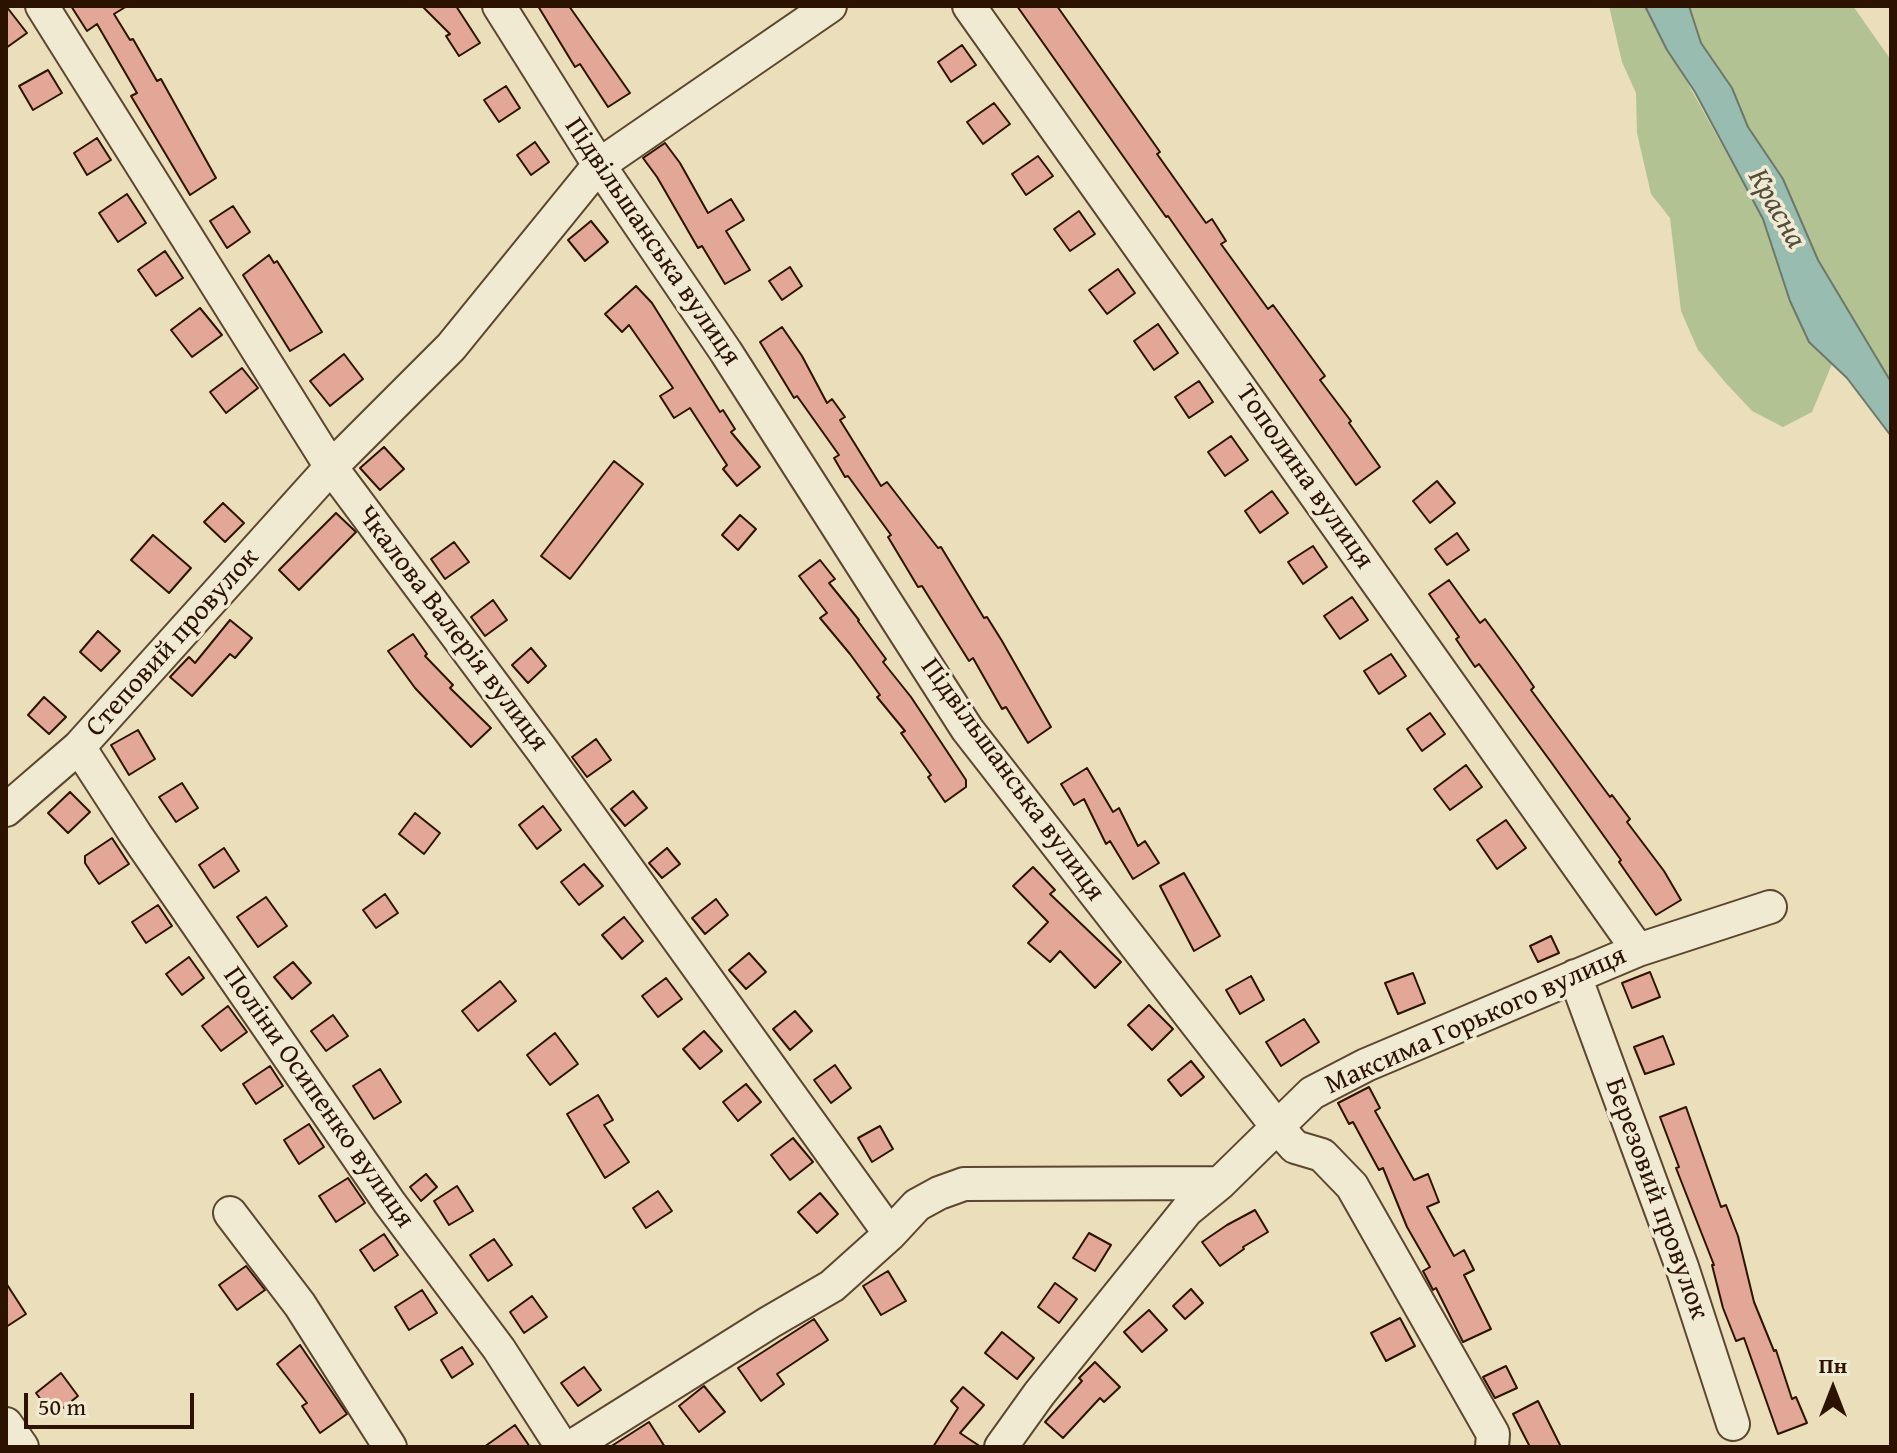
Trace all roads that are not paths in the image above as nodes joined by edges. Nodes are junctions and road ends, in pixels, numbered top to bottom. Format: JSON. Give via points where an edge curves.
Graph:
{"nodes":[{"id":1,"x":42,"y":6,"type":"edge"},
{"id":2,"x":499,"y":6,"type":"edge"},
{"id":3,"x":830,"y":6,"type":"edge"},
{"id":4,"x":969,"y":6,"type":"edge"},
{"id":5,"x":599,"y":165,"type":"junction"},
{"id":6,"x":331,"y":467,"type":"junction"},
{"id":7,"x":79,"y":747,"type":"junction"},
{"id":8,"x":6,"y":810,"type":"edge"},
{"id":9,"x":1770,"y":907,"type":"dead end"},
{"id":10,"x":1638,"y":950,"type":"junction"},
{"id":11,"x":1575,"y":976,"type":"junction"},
{"id":12,"x":1278,"y":1128,"type":"junction"},
{"id":13,"x":1220,"y":1183,"type":"junction"},
{"id":14,"x":230,"y":1213,"type":"dead end"},
{"id":15,"x":890,"y":1234,"type":"junction"},
{"id":16,"x":6,"y":1424,"type":"edge"},
{"id":17,"x":1733,"y":1424,"type":"dead end"},
{"id":18,"x":22,"y":1447,"type":"edge"},
{"id":19,"x":390,"y":1447,"type":"edge"},
{"id":20,"x":562,"y":1447,"type":"edge"},
{"id":21,"x":571,"y":1447,"type":"edge"},
{"id":22,"x":1001,"y":1447,"type":"edge"},
{"id":23,"x":1492,"y":1447,"type":"edge"}],
"edges":[{"from":1,"to":6,"type":"street","name":"Чкалова Валерія вулиця"},
{"from":2,"to":5,"type":"street","name":"Підвільшанська вулиця"},
{"from":3,"to":5,"type":"street","name":"Степовий провулок"},
{"from":4,"to":10,"type":"street","name":"Тополина вулиця"},
{"from":5,"to":6,"type":"street","name":"Степовий провулок","via":[[451,347]]},
{"from":5,"to":12,"type":"street","name":"Підвільшанська вулиця","via":[[726,352],[967,729]]},
{"from":6,"to":7,"type":"street","name":"Степовий провулок"},
{"from":6,"to":15,"type":"street","name":"Чкалова Валерія вулиця","via":[[551,762]]},
{"from":7,"to":8,"type":"street","name":"Степовий провулок"},
{"from":7,"to":20,"type":"street","name":"Поліни Осипенко вулиця"},
{"from":9,"to":10,"type":"street","name":"Максима Горького вулиця"},
{"from":10,"to":11,"type":"street","name":"Максима Горького вулиця"},
{"from":11,"to":12,"type":"street","name":"Максима Горького вулиця","via":[[1366,1065],[1312,1093]]},
{"from":11,"to":17,"type":"street","name":"Березовий провулок","via":[[1682,1267]]},
{"from":12,"to":13,"type":"street","name":"Максима Горького вулиця"},
{"from":12,"to":23,"type":"street","name":"Підвільшанська вулиця","via":[[1295,1147],[1322,1155],[1352,1186],[1493,1434]]},
{"from":13,"to":15,"type":"street","via":[[964,1184],[917,1205]]},
{"from":13,"to":22,"type":"street","name":"Максима Горького вулиця","via":[[1187,1210],[1133,1274]]},
{"from":14,"to":19,"type":"street","via":[[300,1305]]},
{"from":15,"to":21,"type":"street","via":[[832,1286]]},
{"from":16,"to":18,"type":"street"}]}
